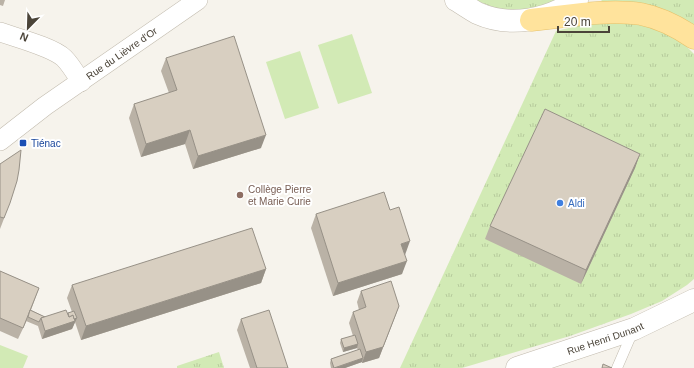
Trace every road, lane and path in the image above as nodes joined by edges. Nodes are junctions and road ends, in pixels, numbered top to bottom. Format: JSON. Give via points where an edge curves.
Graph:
{"nodes":[{"id":1,"x":198,"y":0,"type":"edge"},
{"id":2,"x":456,"y":0,"type":"edge"},
{"id":3,"x":577,"y":0,"type":"edge"},
{"id":4,"x":531,"y":20,"type":"junction"},
{"id":5,"x":0,"y":32,"type":"edge"},
{"id":6,"x":694,"y":38,"type":"edge"},
{"id":7,"x":81,"y":82,"type":"junction"},
{"id":8,"x":45,"y":106,"type":"junction"},
{"id":9,"x":0,"y":127,"type":"edge"},
{"id":10,"x":0,"y":141,"type":"edge"},
{"id":11,"x":693,"y":300,"type":"edge"},
{"id":12,"x":634,"y":329,"type":"junction"},
{"id":13,"x":517,"y":368,"type":"edge"},
{"id":14,"x":617,"y":368,"type":"edge"}],
"edges":[{"from":1,"to":7,"type":"street","name":"Rue du Lièvre d'Or"},
{"from":2,"to":4,"type":"street","via":[[486,16],[504,20]]},
{"from":3,"to":4,"type":"street","via":[[557,11]]},
{"from":4,"to":6,"type":"main road","via":[[629,12],[663,20]]},
{"from":5,"to":7,"type":"street","via":[[60,55]]},
{"from":7,"to":8,"type":"street","name":"Rue du Lièvre d'Or"},
{"from":8,"to":9,"type":"street","name":"Rue du Lièvre d'Or","via":[[29,116]]},
{"from":8,"to":10,"type":"street","name":"Rue du Lièvre d'Or"},
{"from":11,"to":12,"type":"street","name":"Rue Henri Dunant"},
{"from":12,"to":13,"type":"street","name":"Rue Henri Dunant"},
{"from":12,"to":14,"type":"lane"}]}
